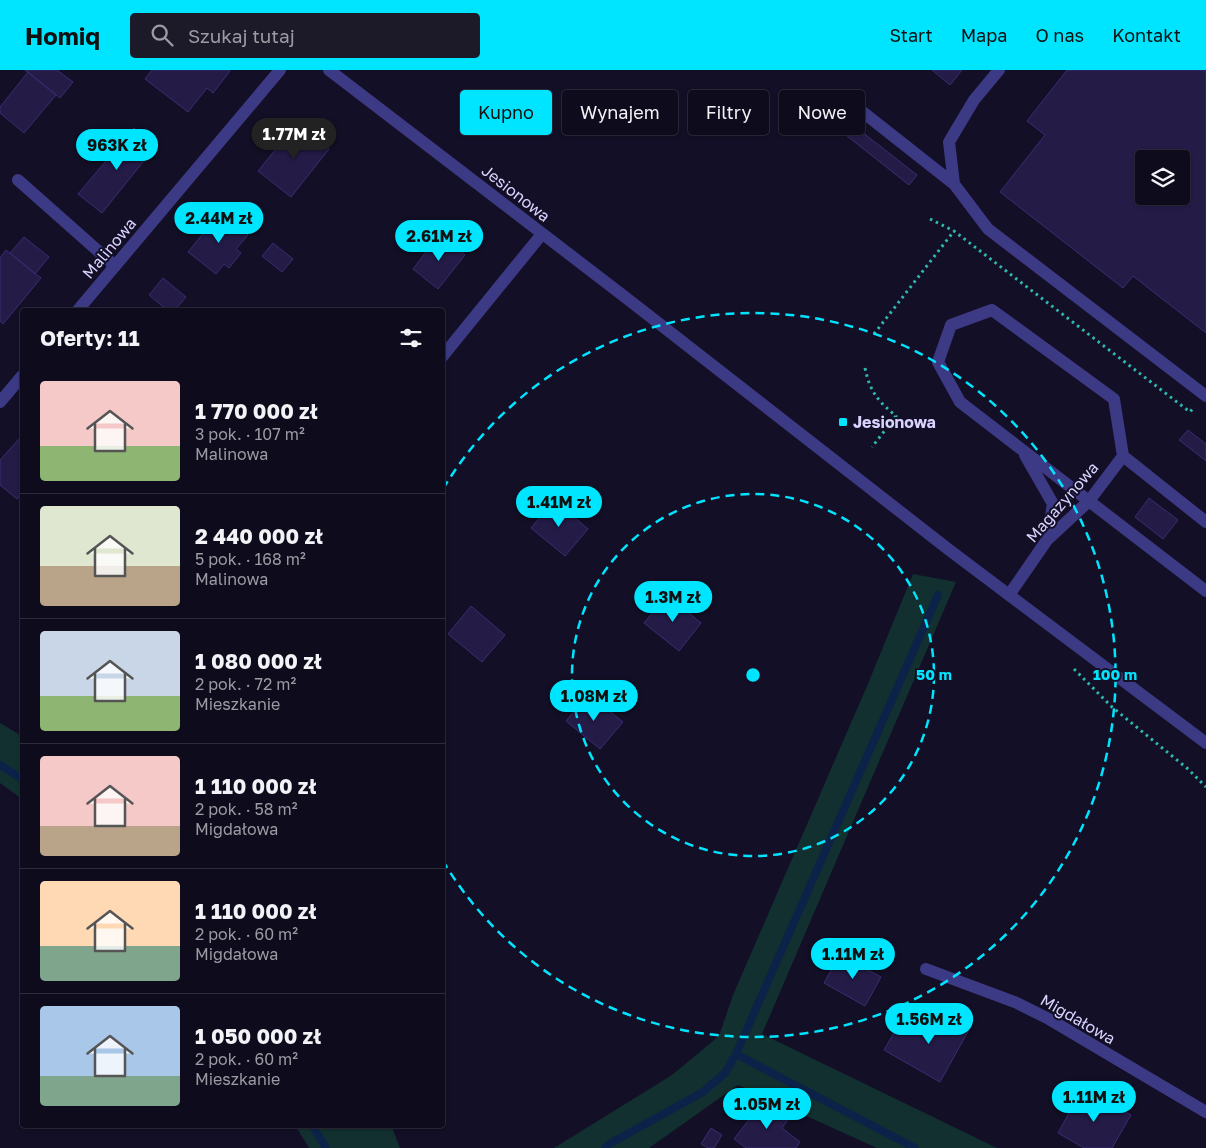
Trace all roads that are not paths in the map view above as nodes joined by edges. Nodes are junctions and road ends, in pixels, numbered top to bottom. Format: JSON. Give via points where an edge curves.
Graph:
{"nodes":[{"id":1,"x":280,"y":70,"type":"edge"},
{"id":2,"x":328,"y":70,"type":"edge"},
{"id":3,"x":1000,"y":70,"type":"edge"},
{"id":4,"x":865,"y":114,"type":"edge"},
{"id":5,"x":18,"y":180,"type":"dead end"},
{"id":6,"x":954,"y":184,"type":"junction"},
{"id":7,"x":542,"y":234,"type":"junction"},
{"id":8,"x":115,"y":266,"type":"junction"},
{"id":9,"x":80,"y":308,"type":"edge"},
{"id":10,"x":445,"y":353,"type":"edge"},
{"id":11,"x":20,"y":378,"type":"edge"},
{"id":12,"x":1205,"y":396,"type":"edge"},
{"id":13,"x":0,"y":402,"type":"edge"},
{"id":14,"x":1021,"y":448,"type":"junction"},
{"id":15,"x":1123,"y":456,"type":"junction"},
{"id":16,"x":1089,"y":501,"type":"junction"},
{"id":17,"x":1206,"y":522,"type":"edge"},
{"id":18,"x":1047,"y":540,"type":"junction"},
{"id":19,"x":1206,"y":591,"type":"edge"},
{"id":20,"x":1009,"y":595,"type":"junction"},
{"id":21,"x":1206,"y":743,"type":"edge"},
{"id":22,"x":926,"y":969,"type":"dead end"},
{"id":23,"x":1206,"y":1112,"type":"edge"}],
"edges":[{"from":1,"to":8,"type":"street","name":"Malinowa"},
{"from":2,"to":7,"type":"street","name":"Jesionowa"},
{"from":3,"to":6,"type":"street","via":[[974,100],[949,142]]},
{"from":4,"to":6,"type":"street"},
{"from":5,"to":8,"type":"street"},
{"from":6,"to":12,"type":"street","via":[[988,229]]},
{"from":7,"to":10,"type":"street"},
{"from":7,"to":20,"type":"street","name":"Jesionowa"},
{"from":8,"to":9,"type":"street","name":"Malinowa"},
{"from":11,"to":13,"type":"street"},
{"from":14,"to":15,"type":"street","via":[[960,402],[955,394],[938,362],[951,324],[992,310],[1114,399]]},
{"from":14,"to":16,"type":"street"},
{"from":14,"to":18,"type":"street","via":[[1053,504]]},
{"from":15,"to":16,"type":"street","name":"Magazynowa"},
{"from":15,"to":17,"type":"street"},
{"from":16,"to":18,"type":"street","name":"Magazynowa"},
{"from":16,"to":19,"type":"street"},
{"from":18,"to":20,"type":"street","name":"Magazynowa"},
{"from":20,"to":21,"type":"street","name":"Jesionowa"},
{"from":22,"to":23,"type":"street","name":"Migdałowa","via":[[1017,1003],[1049,1019]]}]}
